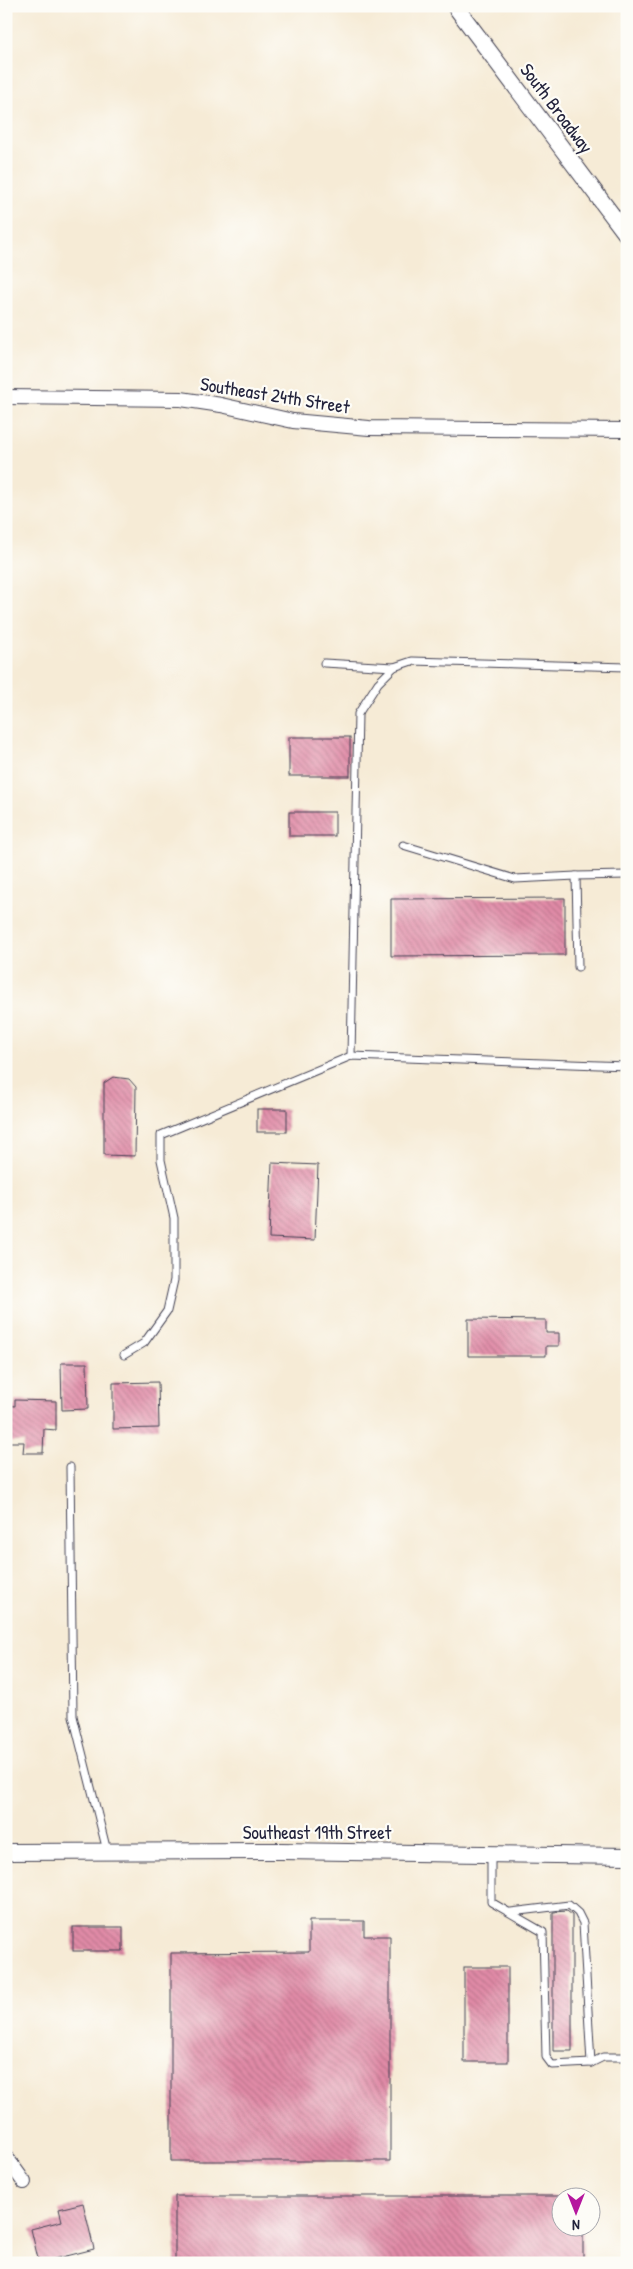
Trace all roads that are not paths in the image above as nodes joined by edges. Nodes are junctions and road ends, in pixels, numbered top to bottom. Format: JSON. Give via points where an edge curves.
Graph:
{"nodes":[{"id":1,"x":455,"y":6,"type":"edge"},
{"id":2,"x":627,"y":235,"type":"edge"},
{"id":3,"x":6,"y":397,"type":"edge"},
{"id":4,"x":627,"y":430,"type":"edge"},
{"id":5,"x":324,"y":663,"type":"dead end"},
{"id":6,"x":394,"y":667,"type":"junction"},
{"id":7,"x":627,"y":667,"type":"edge"},
{"id":8,"x":403,"y":845,"type":"dead end"},
{"id":9,"x":627,"y":875,"type":"edge"},
{"id":10,"x":576,"y":876,"type":"junction"},
{"id":11,"x":578,"y":967,"type":"dead end"},
{"id":12,"x":351,"y":1056,"type":"junction"},
{"id":13,"x":627,"y":1066,"type":"edge"},
{"id":14,"x":124,"y":1355,"type":"dead end"},
{"id":15,"x":70,"y":1467,"type":"dead end"},
{"id":16,"x":6,"y":1852,"type":"edge"},
{"id":17,"x":107,"y":1852,"type":"junction"},
{"id":18,"x":491,"y":1854,"type":"junction"},
{"id":19,"x":627,"y":1856,"type":"edge"},
{"id":20,"x":511,"y":1912,"type":"junction"},
{"id":21,"x":627,"y":2057,"type":"edge"},
{"id":22,"x":591,"y":2064,"type":"junction"},
{"id":23,"x":6,"y":2157,"type":"edge"},
{"id":24,"x":24,"y":2182,"type":"dead end"}],
"edges":[{"from":1,"to":2,"type":"street","name":"South Broadway"},
{"from":3,"to":4,"type":"street","name":"Southeast 24th Street","via":[[181,399],[293,421],[369,428]]},
{"from":5,"to":6,"type":"lane"},
{"from":6,"to":7,"type":"lane","via":[[412,661]]},
{"from":6,"to":12,"type":"lane","via":[[378,683],[358,714]]},
{"from":8,"to":10,"type":"lane","via":[[515,879]]},
{"from":9,"to":10,"type":"lane"},
{"from":10,"to":11,"type":"lane"},
{"from":12,"to":13,"type":"lane"},
{"from":12,"to":14,"type":"lane","via":[[161,1136],[161,1160],[174,1218],[174,1280],[167,1310],[144,1344]]},
{"from":15,"to":17,"type":"lane","via":[[73,1716]]},
{"from":16,"to":17,"type":"street","name":"Southeast 19th Street"},
{"from":17,"to":18,"type":"street","name":"Southeast 19th Street"},
{"from":18,"to":19,"type":"street","name":"Southeast 19th Street"},
{"from":18,"to":20,"type":"lane","via":[[491,1902]]},
{"from":20,"to":22,"type":"lane","via":[[543,1932],[546,2057],[552,2065]]},
{"from":20,"to":22,"type":"lane","via":[[569,1905],[578,1913],[583,1923]]},
{"from":21,"to":22,"type":"lane","via":[[603,2057]]},
{"from":23,"to":24,"type":"street"}]}
